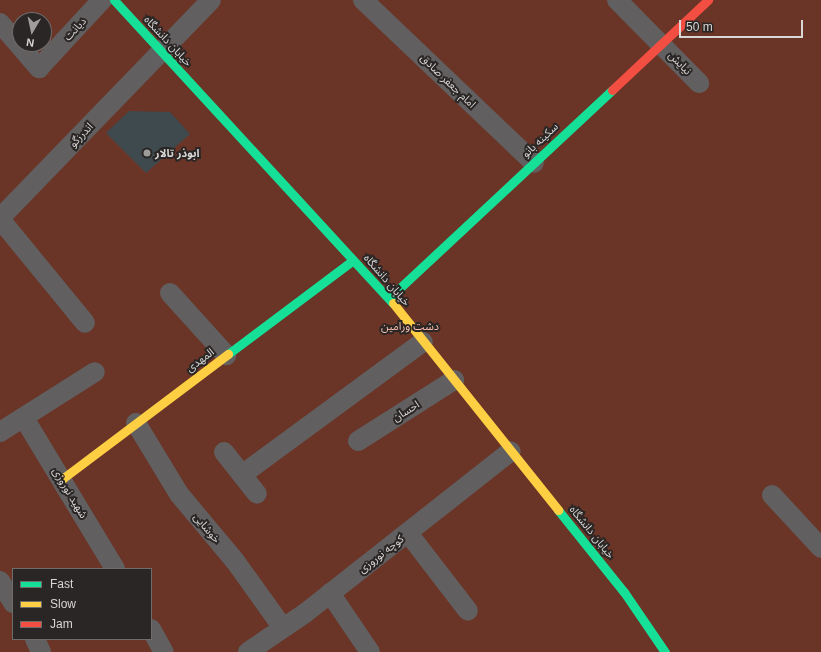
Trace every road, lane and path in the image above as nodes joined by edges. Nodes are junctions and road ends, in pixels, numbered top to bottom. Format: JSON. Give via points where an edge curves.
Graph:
{"nodes":[{"id":1,"x":102,"y":0,"type":"edge"},
{"id":2,"x":114,"y":0,"type":"edge"},
{"id":3,"x":211,"y":0,"type":"edge"},
{"id":4,"x":363,"y":0,"type":"edge"},
{"id":5,"x":616,"y":0,"type":"edge"},
{"id":6,"x":708,"y":0,"type":"edge"},
{"id":7,"x":0,"y":23,"type":"edge"},
{"id":8,"x":661,"y":43,"type":"junction"},
{"id":9,"x":161,"y":52,"type":"junction"},
{"id":10,"x":699,"y":83,"type":"dead end"},
{"id":11,"x":534,"y":163,"type":"junction"},
{"id":12,"x":0,"y":219,"type":"edge"},
{"id":13,"x":353,"y":260,"type":"junction"},
{"id":14,"x":170,"y":293,"type":"dead end"},
{"id":15,"x":388,"y":298,"type":"junction"},
{"id":16,"x":85,"y":323,"type":"dead end"},
{"id":17,"x":423,"y":342,"type":"junction"},
{"id":18,"x":226,"y":355,"type":"junction"},
{"id":19,"x":95,"y":372,"type":"dead end"},
{"id":20,"x":454,"y":380,"type":"junction"},
{"id":21,"x":24,"y":418,"type":"junction"},
{"id":22,"x":136,"y":423,"type":"junction"},
{"id":23,"x":0,"y":432,"type":"edge"},
{"id":24,"x":358,"y":441,"type":"dead end"},
{"id":25,"x":511,"y":451,"type":"junction"},
{"id":26,"x":224,"y":452,"type":"dead end"},
{"id":27,"x":242,"y":474,"type":"junction"},
{"id":28,"x":62,"y":479,"type":"junction"},
{"id":29,"x":257,"y":494,"type":"dead end"},
{"id":30,"x":772,"y":495,"type":"dead end"},
{"id":31,"x":408,"y":533,"type":"junction"},
{"id":32,"x":821,"y":548,"type":"edge"},
{"id":33,"x":114,"y":568,"type":"edge"},
{"id":34,"x":0,"y":581,"type":"edge"},
{"id":35,"x":330,"y":593,"type":"junction"},
{"id":36,"x":12,"y":601,"type":"edge"},
{"id":37,"x":468,"y":611,"type":"dead end"},
{"id":38,"x":283,"y":628,"type":"junction"},
{"id":39,"x":152,"y":631,"type":"edge"},
{"id":40,"x":35,"y":640,"type":"edge"},
{"id":41,"x":41,"y":652,"type":"edge"},
{"id":42,"x":164,"y":652,"type":"edge"},
{"id":43,"x":248,"y":652,"type":"edge"},
{"id":44,"x":370,"y":652,"type":"edge"},
{"id":45,"x":665,"y":652,"type":"edge"}],
"edges":[{"from":1,"to":7,"type":"street","name":"دیانت","via":[[39,68]]},
{"from":2,"to":9,"type":"main road","name":"خیابان دانشگاه"},
{"from":3,"to":9,"type":"street","name":"اندرزگو"},
{"from":4,"to":11,"type":"street","name":"امام جعفر صادق"},
{"from":5,"to":8,"type":"street","name":"نیایش"},
{"from":6,"to":8,"type":"main road","name":"سکینه بانو"},
{"from":8,"to":10,"type":"street","name":"نیایش"},
{"from":8,"to":11,"type":"main road","name":"سکینه بانو"},
{"from":9,"to":12,"type":"street","name":"اندرزگو"},
{"from":9,"to":13,"type":"main road","name":"خیابان دانشگاه"},
{"from":11,"to":15,"type":"main road","name":"سکینه بانو"},
{"from":12,"to":16,"type":"street"},
{"from":13,"to":15,"type":"main road","name":"خیابان دانشگاه"},
{"from":13,"to":18,"type":"main road","name":"المهدی"},
{"from":14,"to":18,"type":"street"},
{"from":15,"to":17,"type":"main road","name":"خیابان دانشگاه"},
{"from":17,"to":20,"type":"main road","name":"خیابان دانشگاه"},
{"from":17,"to":27,"type":"street"},
{"from":18,"to":22,"type":"main road","name":"المهدی"},
{"from":19,"to":21,"type":"street"},
{"from":20,"to":24,"type":"street","name":"احسان"},
{"from":20,"to":25,"type":"main road","name":"خیابان دانشگاه"},
{"from":21,"to":23,"type":"street"},
{"from":21,"to":28,"type":"street","name":"شهید نوروزی"},
{"from":22,"to":28,"type":"main road","name":"المهدی"},
{"from":22,"to":38,"type":"street","name":"خوشایی","via":[[179,494],[235,561]]},
{"from":25,"to":31,"type":"street","name":"کوچه نوروزی"},
{"from":25,"to":45,"type":"main road","name":"خیابان دانشگاه","via":[[624,592]]},
{"from":26,"to":27,"type":"street"},
{"from":27,"to":29,"type":"street"},
{"from":28,"to":33,"type":"street","name":"شهید نوروزی"},
{"from":30,"to":32,"type":"street"},
{"from":31,"to":35,"type":"street","name":"کوچه نوروزی"},
{"from":31,"to":37,"type":"street"},
{"from":34,"to":36,"type":"street"},
{"from":35,"to":38,"type":"street","name":"کوچه نوروزی"},
{"from":35,"to":44,"type":"street"},
{"from":38,"to":43,"type":"street","name":"کوچه نوروزی"},
{"from":39,"to":42,"type":"street"},
{"from":40,"to":41,"type":"street"}]}
